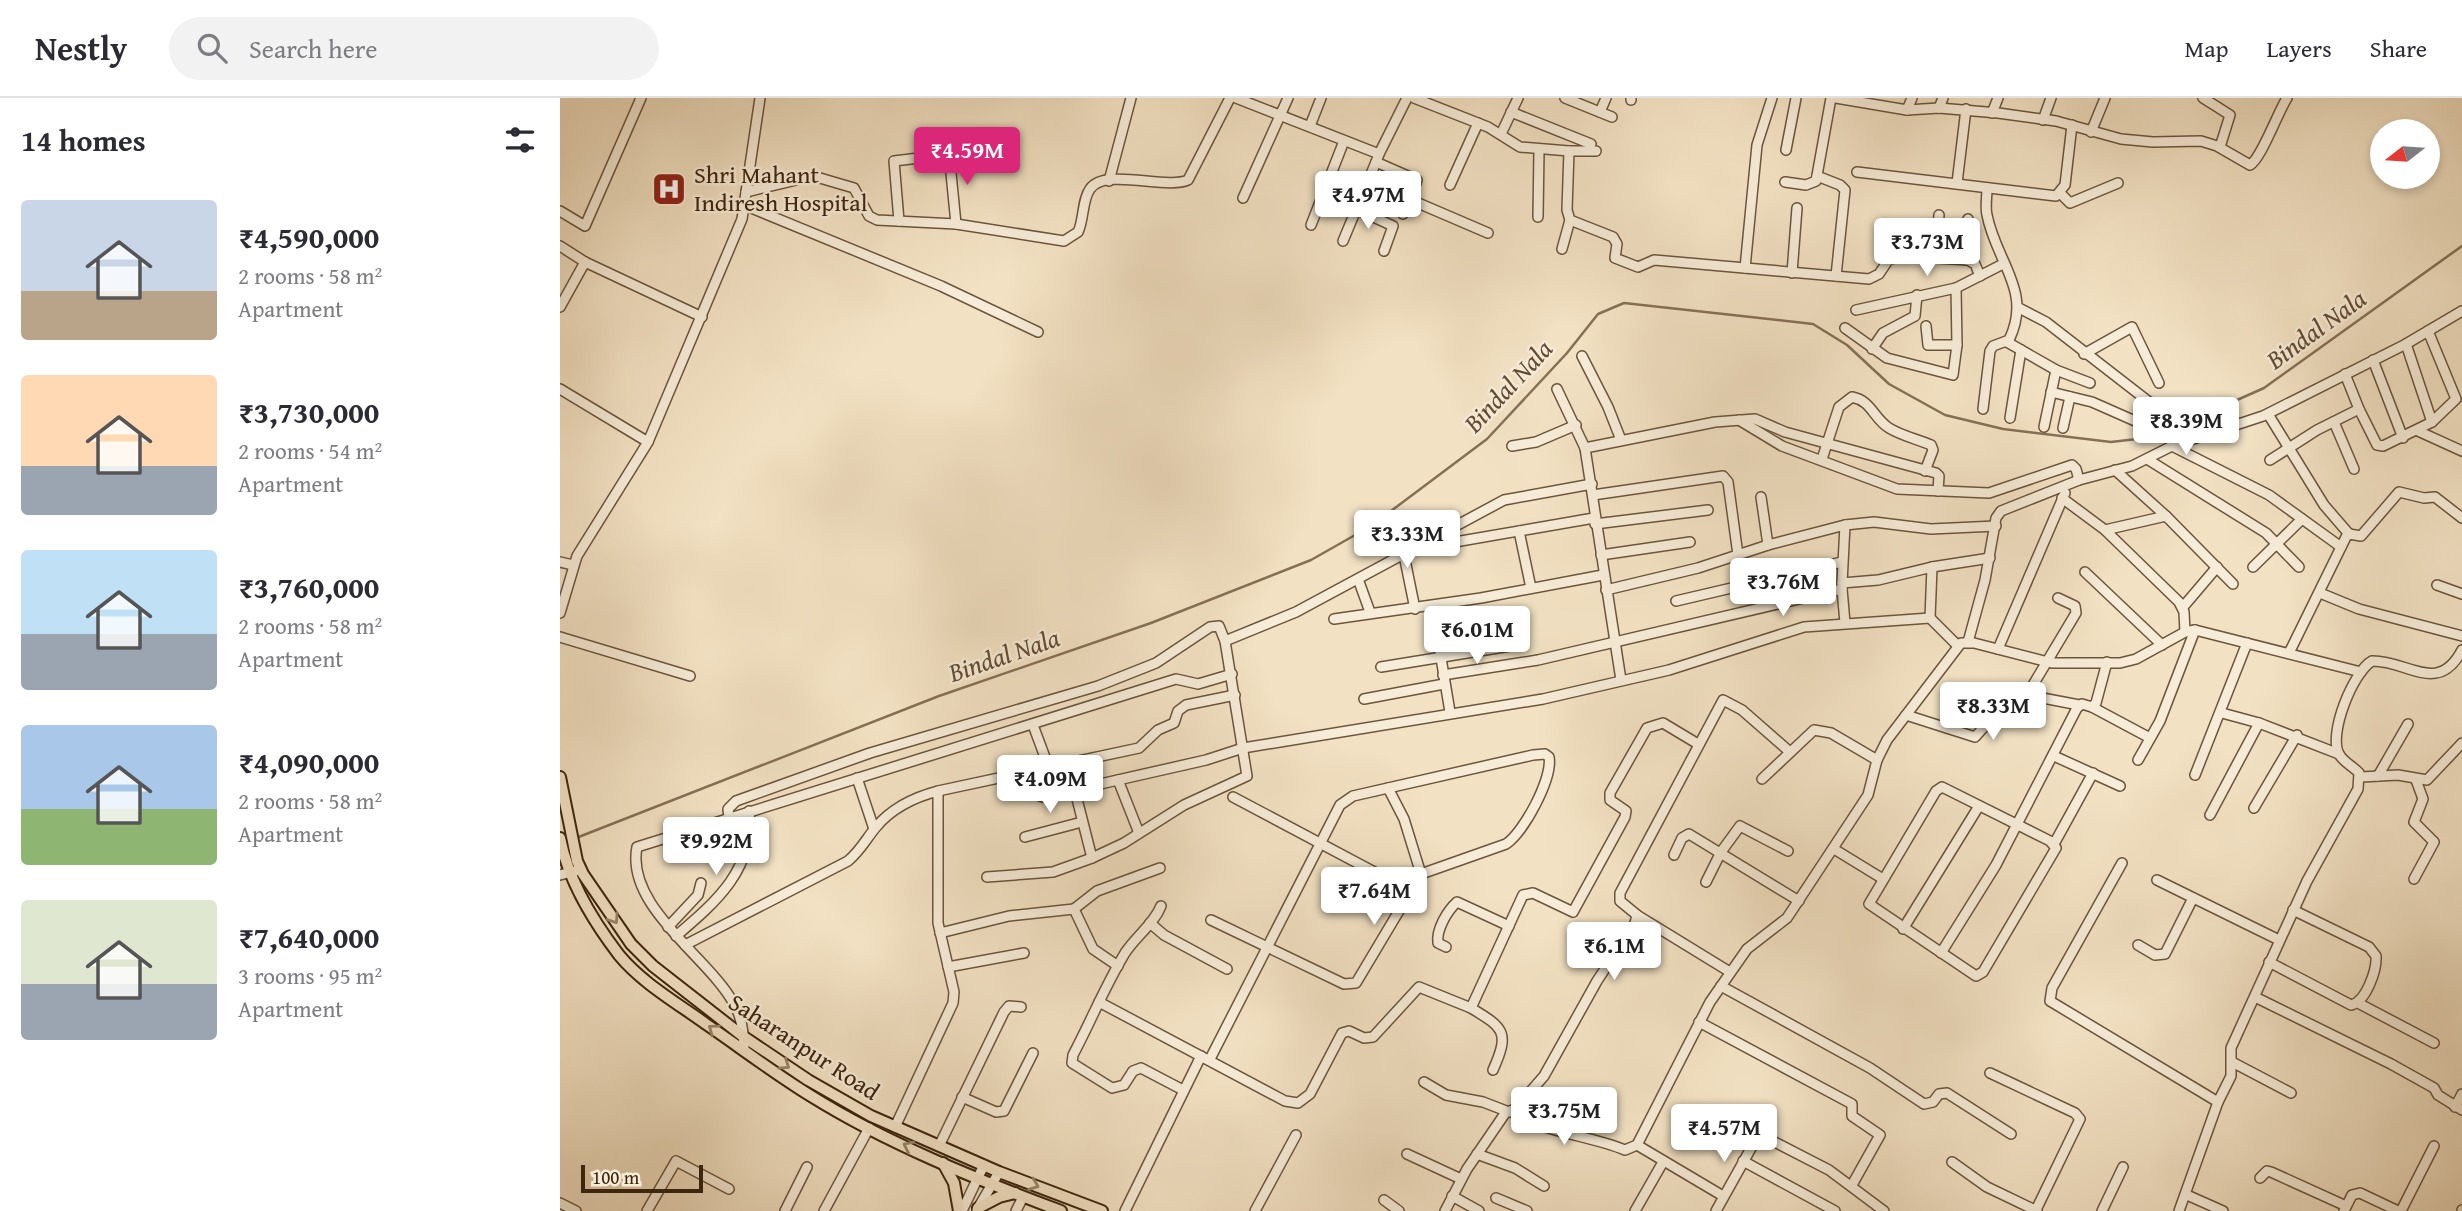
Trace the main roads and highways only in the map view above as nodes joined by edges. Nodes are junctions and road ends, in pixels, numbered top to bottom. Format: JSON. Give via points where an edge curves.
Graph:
{"nodes":[{"id":1,"x":560,"y":777,"type":"edge"},
{"id":2,"x":560,"y":838,"type":"edge"},
{"id":3,"x":565,"y":871,"type":"edge"},
{"id":4,"x":943,"y":1163,"type":"junction"},
{"id":5,"x":1019,"y":1195,"type":"junction"},
{"id":6,"x":977,"y":1210,"type":"edge"},
{"id":7,"x":960,"y":1211,"type":"edge"},
{"id":8,"x":1061,"y":1211,"type":"edge"},
{"id":9,"x":1102,"y":1211,"type":"edge"}],
"edges":[{"from":1,"to":9,"type":"main road","name":"Saharanpur Road","one_way":true,"via":[[579,865],[631,944],[653,966],[808,1080],[895,1127]]},
{"from":2,"to":3,"type":"main road"},
{"from":4,"to":3,"type":"main road","name":"Saharanpur Road","one_way":true,"via":[[810,1095],[646,981],[620,955]]},
{"from":4,"to":5,"type":"main road","name":"Saharanpur Road"},
{"from":4,"to":7,"type":"main road"},
{"from":5,"to":6,"type":"main road","via":[[989,1201]]},
{"from":5,"to":8,"type":"main road","name":"Saharanpur Road"}]}
